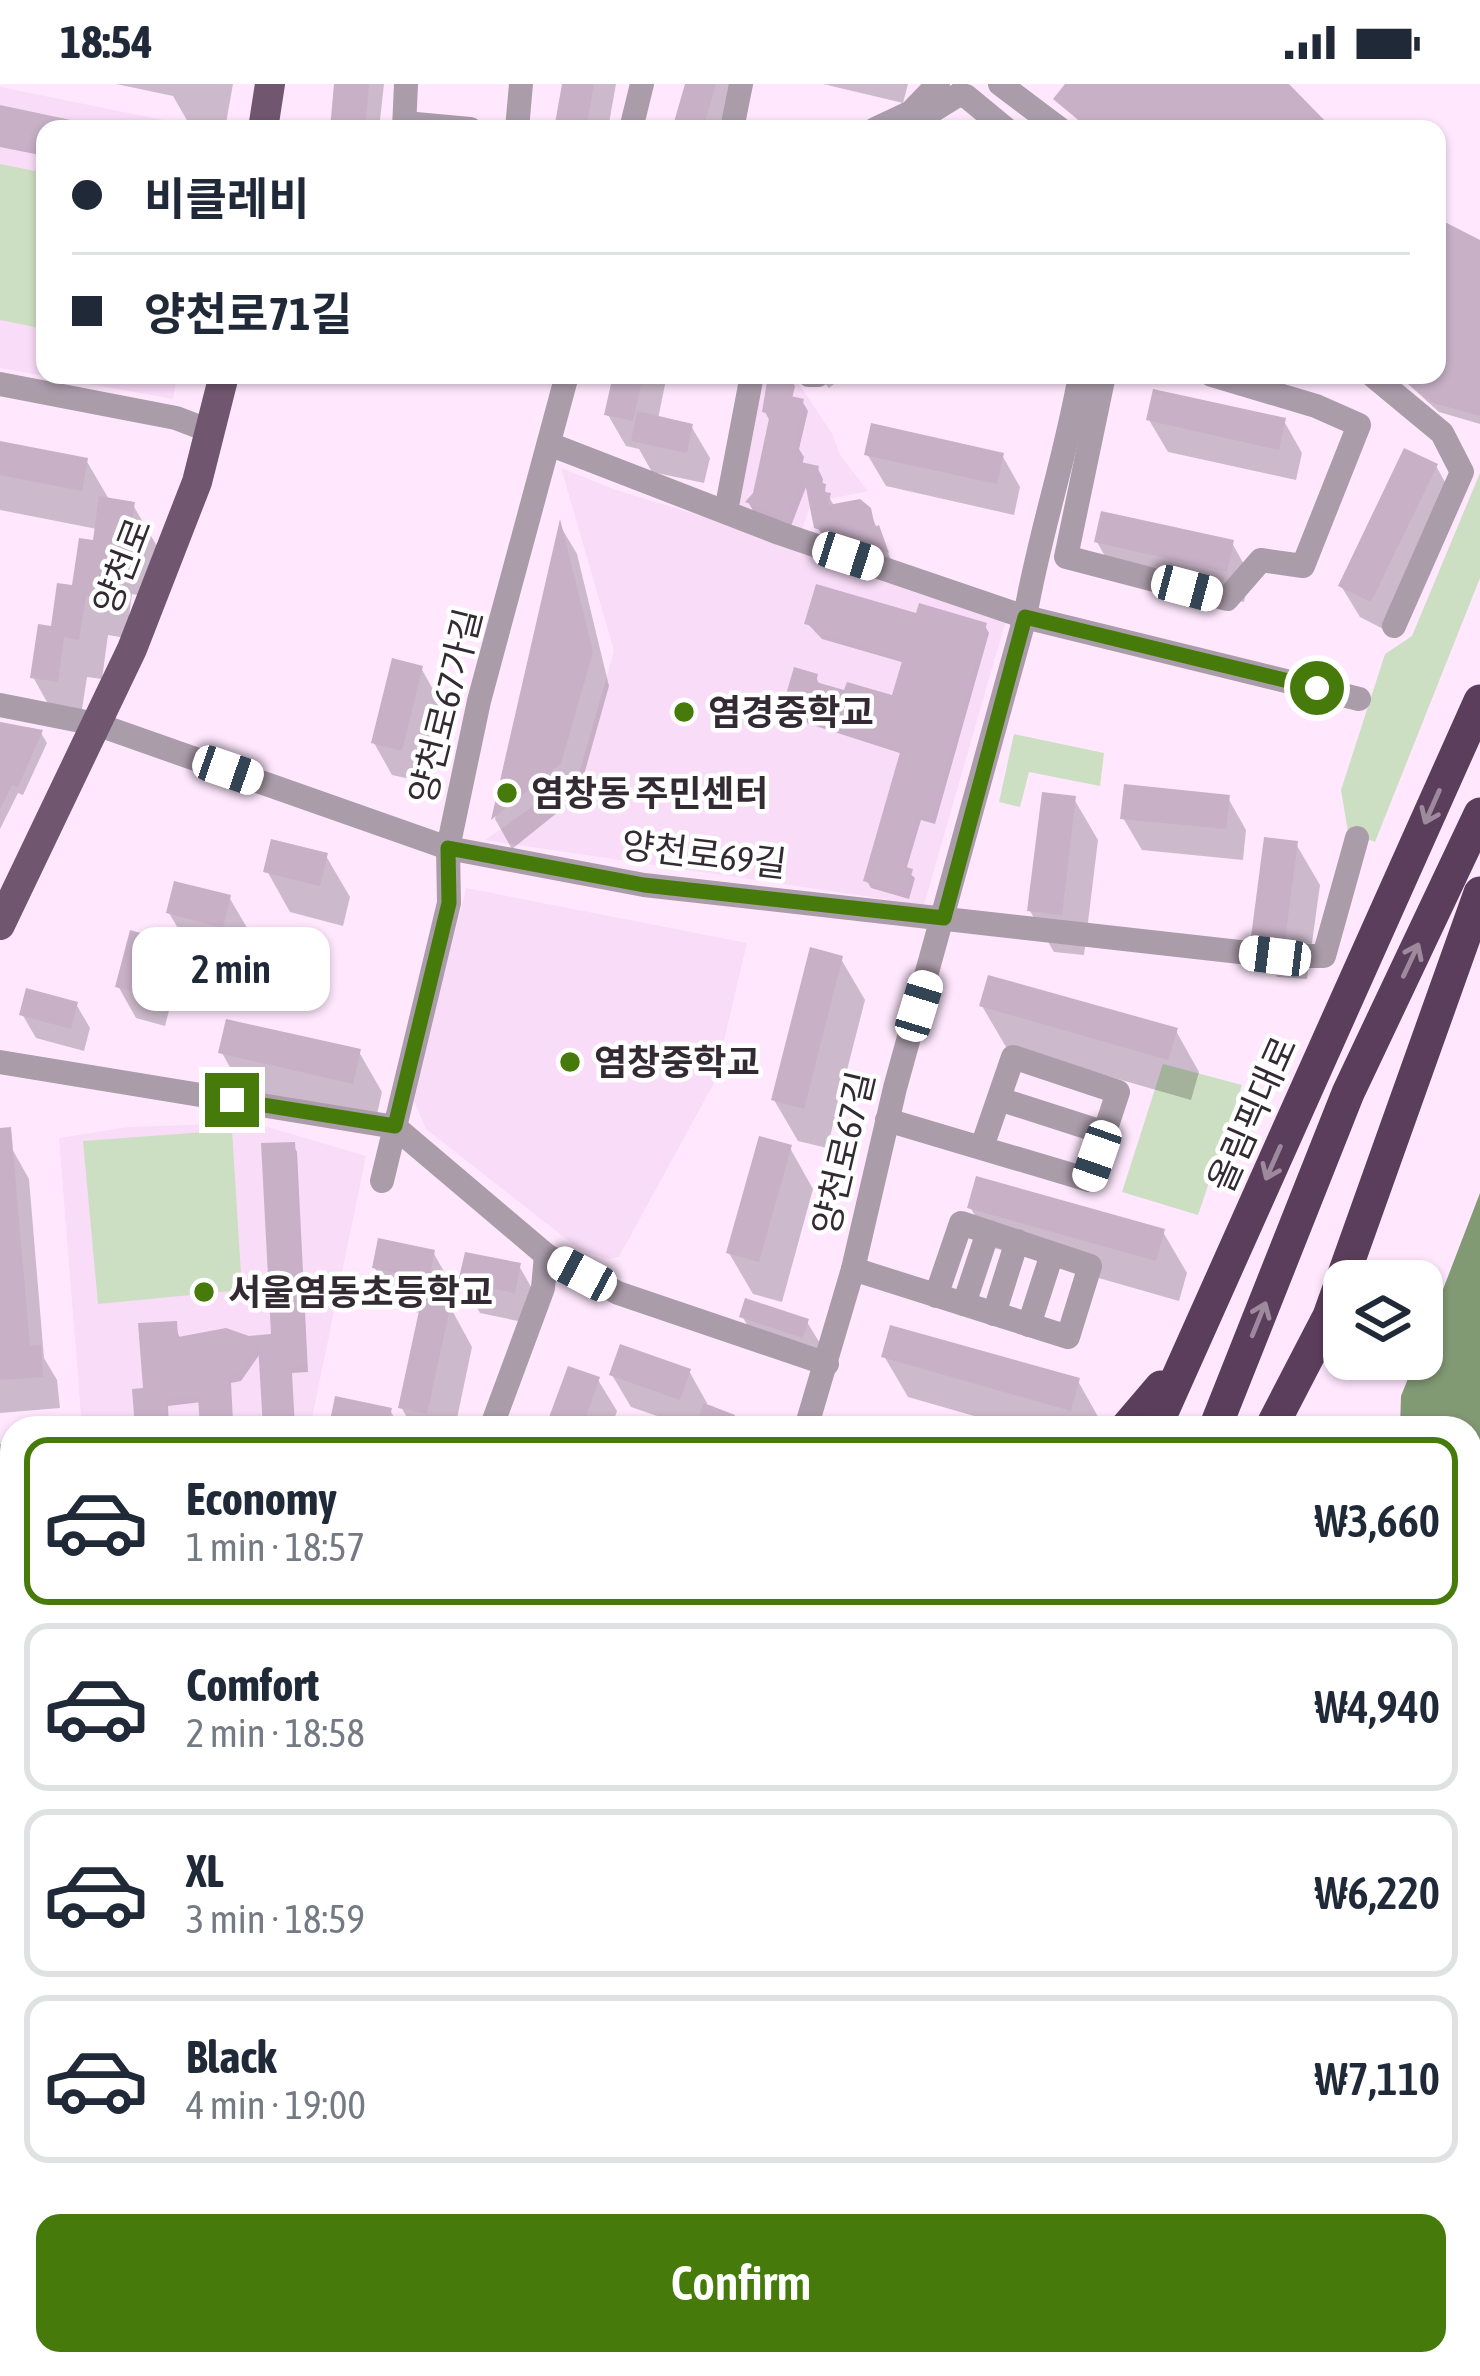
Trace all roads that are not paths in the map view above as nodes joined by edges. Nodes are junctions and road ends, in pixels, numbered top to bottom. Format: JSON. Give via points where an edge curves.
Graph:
{"nodes":[{"id":1,"x":269,"y":84,"type":"edge"},
{"id":2,"x":406,"y":84,"type":"edge"},
{"id":3,"x":521,"y":84,"type":"edge"},
{"id":4,"x":642,"y":84,"type":"edge"},
{"id":5,"x":741,"y":84,"type":"edge"},
{"id":6,"x":938,"y":84,"type":"edge"},
{"id":7,"x":1009,"y":90,"type":"edge"},
{"id":8,"x":264,"y":120,"type":"edge"},
{"id":9,"x":404,"y":120,"type":"edge"},
{"id":10,"x":518,"y":120,"type":"edge"},
{"id":11,"x":633,"y":120,"type":"edge"},
{"id":12,"x":734,"y":120,"type":"edge"},
{"id":13,"x":893,"y":120,"type":"edge"},
{"id":14,"x":918,"y":120,"type":"edge"},
{"id":15,"x":995,"y":120,"type":"edge"},
{"id":16,"x":1005,"y":120,"type":"edge"},
{"id":17,"x":1048,"y":120,"type":"edge"},
{"id":18,"x":0,"y":384,"type":"edge"},
{"id":19,"x":222,"y":384,"type":"edge"},
{"id":20,"x":565,"y":384,"type":"edge"},
{"id":21,"x":750,"y":384,"type":"edge"},
{"id":22,"x":1078,"y":384,"type":"edge"},
{"id":23,"x":1102,"y":384,"type":"edge"},
{"id":24,"x":1242,"y":384,"type":"edge"},
{"id":25,"x":1383,"y":384,"type":"edge"},
{"id":26,"x":210,"y":431,"type":"junction"},
{"id":27,"x":549,"y":444,"type":"junction"},
{"id":28,"x":726,"y":511,"type":"junction"},
{"id":29,"x":1037,"y":553,"type":"junction"},
{"id":30,"x":1066,"y":557,"type":"junction"},
{"id":31,"x":1025,"y":617,"type":"junction"},
{"id":32,"x":1394,"y":626,"type":"dead end"},
{"id":33,"x":1358,"y":699,"type":"dead end"},
{"id":34,"x":1480,"y":700,"type":"edge"},
{"id":35,"x":0,"y":705,"type":"edge"},
{"id":36,"x":96,"y":724,"type":"junction"},
{"id":37,"x":1480,"y":814,"type":"edge"},
{"id":38,"x":1357,"y":838,"type":"dead end"},
{"id":39,"x":448,"y":848,"type":"junction"},
{"id":40,"x":1480,"y":893,"type":"edge"},
{"id":41,"x":944,"y":918,"type":"junction"},
{"id":42,"x":0,"y":925,"type":"edge"},
{"id":43,"x":0,"y":1062,"type":"edge"},
{"id":44,"x":999,"y":1100,"type":"junction"},
{"id":45,"x":887,"y":1120,"type":"junction"},
{"id":46,"x":395,"y":1126,"type":"junction"},
{"id":47,"x":1105,"y":1133,"type":"junction"},
{"id":48,"x":982,"y":1147,"type":"junction"},
{"id":49,"x":382,"y":1181,"type":"dead end"},
{"id":50,"x":988,"y":1232,"type":"junction"},
{"id":51,"x":1017,"y":1241,"type":"junction"},
{"id":52,"x":1052,"y":1253,"type":"junction"},
{"id":53,"x":546,"y":1255,"type":"junction"},
{"id":54,"x":853,"y":1269,"type":"junction"},
{"id":55,"x":936,"y":1295,"type":"junction"},
{"id":56,"x":964,"y":1304,"type":"junction"},
{"id":57,"x":994,"y":1314,"type":"junction"},
{"id":58,"x":1029,"y":1324,"type":"junction"},
{"id":59,"x":1186,"y":1358,"type":"junction"},
{"id":60,"x":826,"y":1364,"type":"junction"},
{"id":61,"x":495,"y":1416,"type":"edge"},
{"id":62,"x":810,"y":1416,"type":"edge"},
{"id":63,"x":1136,"y":1416,"type":"edge"},
{"id":64,"x":1160,"y":1416,"type":"edge"},
{"id":65,"x":1220,"y":1416,"type":"edge"},
{"id":66,"x":1276,"y":1416,"type":"edge"}],
"edges":[{"from":1,"to":8,"type":"main road"},
{"from":2,"to":9,"type":"street"},
{"from":3,"to":10,"type":"street"},
{"from":4,"to":11,"type":"street"},
{"from":5,"to":12,"type":"street"},
{"from":6,"to":13,"type":"street"},
{"from":7,"to":16,"type":"street"},
{"from":7,"to":17,"type":"street"},
{"from":14,"to":15,"type":"street","via":[[958,95]]},
{"from":18,"to":26,"type":"street"},
{"from":19,"to":26,"type":"main road","name":"양천로"},
{"from":20,"to":27,"type":"street","name":"양천로67가길"},
{"from":21,"to":28,"type":"street"},
{"from":22,"to":29,"type":"street","name":"양천로67길"},
{"from":23,"to":30,"type":"street"},
{"from":24,"to":30,"type":"street","via":[[1359,425],[1303,566],[1261,560],[1227,599]]},
{"from":25,"to":32,"type":"street","via":[[1442,433],[1462,472]]},
{"from":26,"to":36,"type":"main road","name":"양천로","via":[[132,649]]},
{"from":27,"to":28,"type":"street"},
{"from":27,"to":39,"type":"street","name":"양천로67가길"},
{"from":28,"to":31,"type":"street"},
{"from":29,"to":30,"type":"street"},
{"from":29,"to":31,"type":"street","name":"양천로67길"},
{"from":31,"to":33,"type":"street"},
{"from":31,"to":41,"type":"street","name":"양천로67길"},
{"from":34,"to":59,"type":"highway","name":"올림픽대로","one_way":true},
{"from":35,"to":36,"type":"street"},
{"from":36,"to":39,"type":"street","name":"양천로69길"},
{"from":36,"to":42,"type":"main road","name":"양천로"},
{"from":65,"to":37,"type":"highway","one_way":true,"via":[[1348,1093]]},
{"from":38,"to":41,"type":"street","name":"양천로69길","via":[[1324,956]]},
{"from":39,"to":41,"type":"street","name":"양천로69길","via":[[644,885]]},
{"from":39,"to":46,"type":"street","name":"양천로67가길","via":[[449,903]]},
{"from":40,"to":66,"type":"highway","via":[[1328,1316]]},
{"from":41,"to":45,"type":"street","name":"양천로67길"},
{"from":43,"to":46,"type":"street"},
{"from":44,"to":47,"type":"street"},
{"from":44,"to":47,"type":"street","via":[[1013,1057],[1118,1091]]},
{"from":44,"to":48,"type":"street"},
{"from":45,"to":48,"type":"street"},
{"from":45,"to":54,"type":"street","name":"양천로67길"},
{"from":46,"to":49,"type":"street","name":"양천로67가길"},
{"from":46,"to":53,"type":"street"},
{"from":47,"to":48,"type":"street","via":[[1089,1180]]},
{"from":50,"to":51,"type":"street"},
{"from":50,"to":55,"type":"street","via":[[961,1222]]},
{"from":50,"to":56,"type":"street"},
{"from":51,"to":52,"type":"street"},
{"from":51,"to":57,"type":"street"},
{"from":52,"to":58,"type":"street"},
{"from":52,"to":58,"type":"street","via":[[1090,1266],[1068,1337]]},
{"from":53,"to":60,"type":"street","via":[[618,1293]]},
{"from":53,"to":61,"type":"street","via":[[543,1288]]},
{"from":54,"to":55,"type":"street"},
{"from":54,"to":60,"type":"street","name":"양천로67길"},
{"from":55,"to":56,"type":"street"},
{"from":56,"to":57,"type":"street"},
{"from":57,"to":58,"type":"street"},
{"from":59,"to":63,"type":"highway"},
{"from":59,"to":64,"type":"highway","name":"올림픽대로"},
{"from":60,"to":62,"type":"street","name":"양천로67길"}]}
